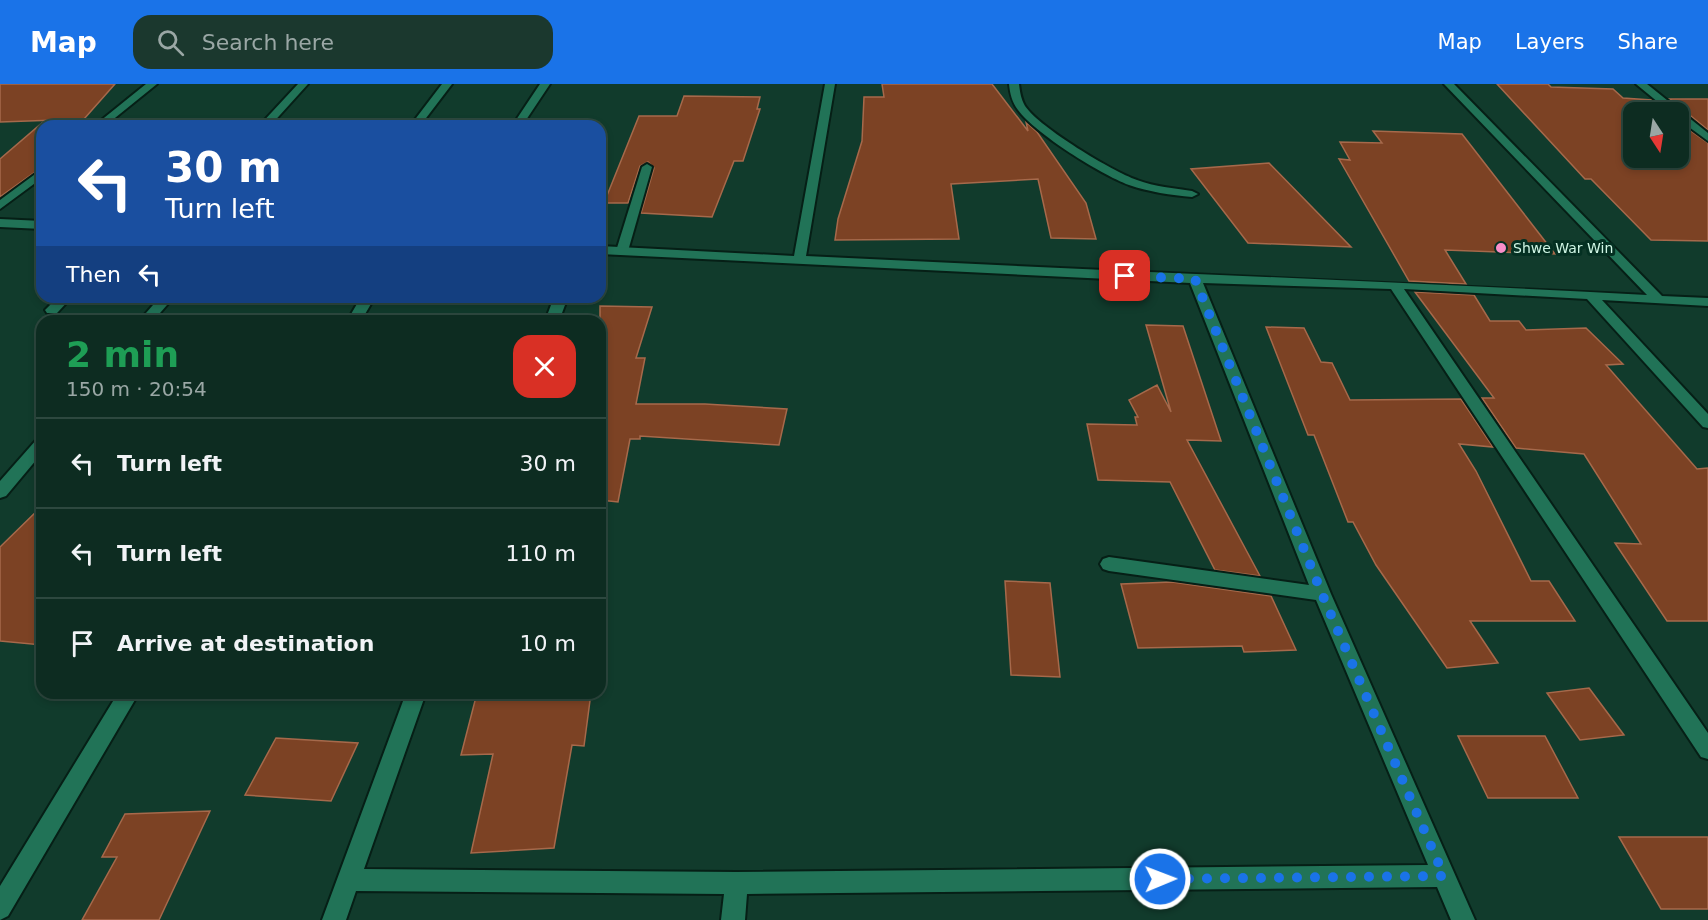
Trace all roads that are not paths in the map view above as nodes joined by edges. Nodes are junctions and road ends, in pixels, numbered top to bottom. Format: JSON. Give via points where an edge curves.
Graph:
{"nodes":[{"id":1,"x":152,"y":84,"type":"edge"},
{"id":2,"x":303,"y":84,"type":"edge"},
{"id":3,"x":447,"y":84,"type":"edge"},
{"id":4,"x":544,"y":84,"type":"edge"},
{"id":5,"x":830,"y":84,"type":"edge"},
{"id":6,"x":1014,"y":84,"type":"edge"},
{"id":7,"x":1449,"y":84,"type":"edge"},
{"id":8,"x":1641,"y":84,"type":"edge"},
{"id":9,"x":1663,"y":102,"type":"edge"},
{"id":10,"x":107,"y":120,"type":"edge"},
{"id":11,"x":270,"y":120,"type":"edge"},
{"id":12,"x":420,"y":120,"type":"edge"},
{"id":13,"x":521,"y":120,"type":"edge"},
{"id":14,"x":1689,"y":123,"type":"edge"},
{"id":15,"x":1708,"y":138,"type":"edge"},
{"id":16,"x":647,"y":167,"type":"dead end"},
{"id":17,"x":36,"y":177,"type":"edge"},
{"id":18,"x":1192,"y":194,"type":"dead end"},
{"id":19,"x":0,"y":206,"type":"edge"},
{"id":20,"x":0,"y":223,"type":"edge"},
{"id":21,"x":36,"y":225,"type":"edge"},
{"id":22,"x":606,"y":250,"type":"edge"},
{"id":23,"x":622,"y":251,"type":"junction"},
{"id":24,"x":799,"y":260,"type":"junction"},
{"id":25,"x":1195,"y":279,"type":"junction"},
{"id":26,"x":1395,"y":285,"type":"junction"},
{"id":27,"x":1592,"y":297,"type":"junction"},
{"id":28,"x":1658,"y":299,"type":"junction"},
{"id":29,"x":1708,"y":302,"type":"edge"},
{"id":30,"x":59,"y":303,"type":"edge"},
{"id":31,"x":162,"y":303,"type":"edge"},
{"id":32,"x":52,"y":310,"type":"dead end"},
{"id":33,"x":151,"y":315,"type":"edge"},
{"id":34,"x":1708,"y":423,"type":"edge"},
{"id":35,"x":36,"y":450,"type":"edge"},
{"id":36,"x":0,"y":492,"type":"edge"},
{"id":37,"x":1109,"y":564,"type":"dead end"},
{"id":38,"x":1322,"y":594,"type":"junction"},
{"id":39,"x":125,"y":699,"type":"edge"},
{"id":40,"x":414,"y":699,"type":"edge"},
{"id":41,"x":1708,"y":750,"type":"edge"},
{"id":42,"x":1444,"y":876,"type":"junction"},
{"id":43,"x":348,"y":880,"type":"junction"},
{"id":44,"x":736,"y":883,"type":"junction"},
{"id":45,"x":0,"y":908,"type":"edge"},
{"id":46,"x":334,"y":920,"type":"edge"},
{"id":47,"x":733,"y":920,"type":"edge"},
{"id":48,"x":1463,"y":920,"type":"edge"}],
"edges":[{"from":1,"to":10,"type":"street"},
{"from":2,"to":11,"type":"street"},
{"from":3,"to":12,"type":"street"},
{"from":4,"to":13,"type":"street"},
{"from":5,"to":24,"type":"street"},
{"from":6,"to":18,"type":"street","via":[[1018,103],[1042,129],[1124,179],[1158,190]]},
{"from":7,"to":28,"type":"street"},
{"from":8,"to":9,"type":"street"},
{"from":14,"to":15,"type":"street"},
{"from":16,"to":23,"type":"street"},
{"from":17,"to":19,"type":"street"},
{"from":20,"to":21,"type":"street"},
{"from":22,"to":23,"type":"street"},
{"from":23,"to":24,"type":"street"},
{"from":24,"to":25,"type":"street"},
{"from":25,"to":26,"type":"street"},
{"from":25,"to":38,"type":"street"},
{"from":26,"to":27,"type":"street"},
{"from":26,"to":41,"type":"street"},
{"from":27,"to":28,"type":"street"},
{"from":27,"to":34,"type":"street"},
{"from":28,"to":29,"type":"street"},
{"from":30,"to":32,"type":"street"},
{"from":31,"to":33,"type":"street"},
{"from":35,"to":36,"type":"street"},
{"from":37,"to":38,"type":"street"},
{"from":38,"to":42,"type":"street"},
{"from":39,"to":45,"type":"street"},
{"from":40,"to":43,"type":"street"},
{"from":42,"to":44,"type":"street"},
{"from":42,"to":48,"type":"street"},
{"from":43,"to":44,"type":"street"},
{"from":43,"to":46,"type":"street"},
{"from":44,"to":47,"type":"street"}]}
